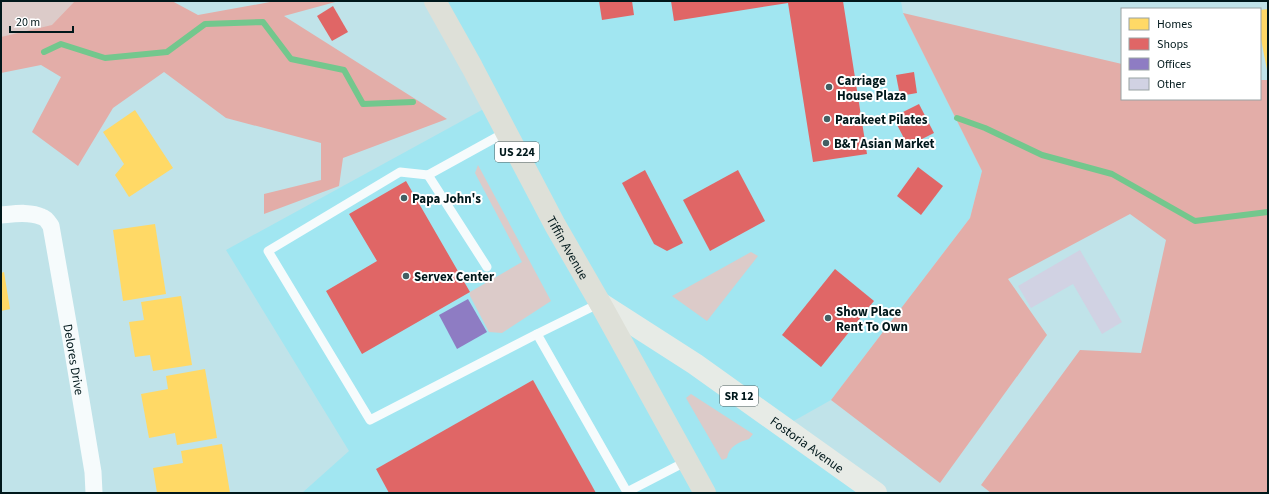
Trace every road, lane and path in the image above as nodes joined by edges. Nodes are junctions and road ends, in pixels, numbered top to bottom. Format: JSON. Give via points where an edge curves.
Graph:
{"nodes":[{"id":1,"x":435,"y":1,"type":"edge"},
{"id":2,"x":506,"y":132,"type":"junction"},
{"id":3,"x":428,"y":175,"type":"junction"},
{"id":4,"x":1,"y":215,"type":"edge"},
{"id":5,"x":487,"y":267,"type":"dead end"},
{"id":6,"x":600,"y":303,"type":"junction"},
{"id":7,"x":537,"y":334,"type":"junction"},
{"id":8,"x":687,"y":461,"type":"junction"},
{"id":9,"x":94,"y":493,"type":"edge"},
{"id":10,"x":627,"y":493,"type":"edge"},
{"id":11,"x":704,"y":493,"type":"edge"},
{"id":12,"x":876,"y":493,"type":"edge"}],
"edges":[{"from":1,"to":2,"type":"highway","name":"Tiffin Avenue","number":"US 224"},
{"from":2,"to":3,"type":"lane"},
{"from":2,"to":6,"type":"highway","name":"Tiffin Avenue","number":"US 224"},
{"from":3,"to":5,"type":"lane"},
{"from":3,"to":7,"type":"lane","via":[[400,172],[268,251],[370,420]]},
{"from":4,"to":9,"type":"street","name":"Delores Drive","via":[[34,215],[43,217],[51,226],[93,472]]},
{"from":6,"to":7,"type":"lane"},
{"from":6,"to":8,"type":"highway","name":"Tiffin Avenue","number":"US 224"},
{"from":6,"to":12,"type":"main road","name":"Fostoria Avenue","number":"SR 12","via":[[695,364]]},
{"from":7,"to":10,"type":"lane"},
{"from":8,"to":10,"type":"lane"},
{"from":8,"to":11,"type":"highway","name":"Tiffin Avenue","number":"US 224"}]}
